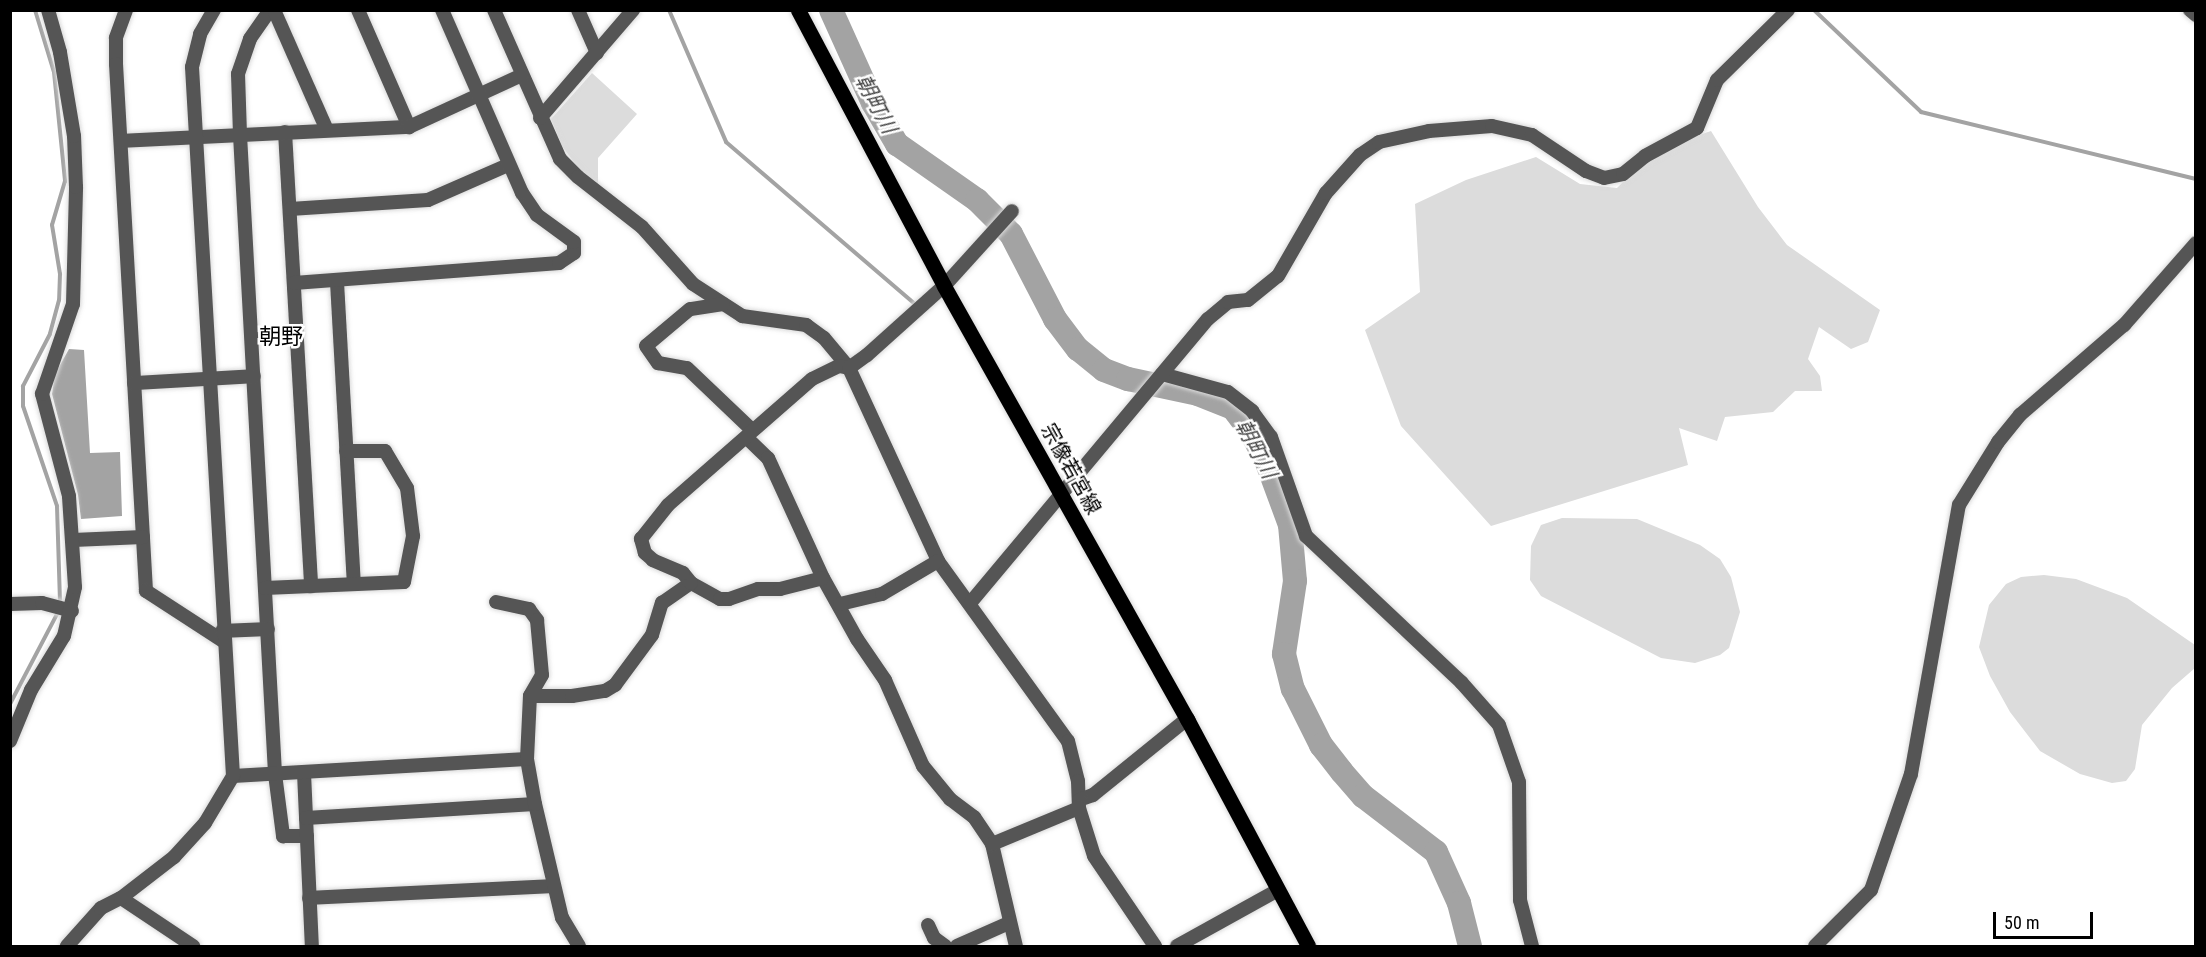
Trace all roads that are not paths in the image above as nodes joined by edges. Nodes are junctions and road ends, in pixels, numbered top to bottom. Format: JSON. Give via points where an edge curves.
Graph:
{"nodes":[{"id":1,"x":48,"y":10,"type":"edge"},
{"id":2,"x":126,"y":10,"type":"edge"},
{"id":3,"x":214,"y":10,"type":"edge"},
{"id":4,"x":272,"y":10,"type":"edge"},
{"id":5,"x":358,"y":10,"type":"edge"},
{"id":6,"x":442,"y":10,"type":"edge"},
{"id":7,"x":494,"y":10,"type":"edge"},
{"id":8,"x":578,"y":10,"type":"edge"},
{"id":9,"x":633,"y":10,"type":"edge"},
{"id":10,"x":798,"y":10,"type":"edge"},
{"id":11,"x":1788,"y":10,"type":"edge"},
{"id":12,"x":2190,"y":10,"type":"edge"},
{"id":13,"x":2196,"y":15,"type":"edge"},
{"id":14,"x":597,"y":53,"type":"junction"},
{"id":15,"x":522,"y":75,"type":"junction"},
{"id":16,"x":479,"y":95,"type":"junction"},
{"id":17,"x":540,"y":118,"type":"junction"},
{"id":18,"x":409,"y":127,"type":"junction"},
{"id":19,"x":327,"y":129,"type":"junction"},
{"id":20,"x":285,"y":132,"type":"junction"},
{"id":21,"x":240,"y":135,"type":"junction"},
{"id":22,"x":195,"y":138,"type":"junction"},
{"id":23,"x":121,"y":141,"type":"junction"},
{"id":24,"x":508,"y":165,"type":"junction"},
{"id":25,"x":290,"y":209,"type":"junction"},
{"id":26,"x":1012,"y":211,"type":"dead end"},
{"id":27,"x":2196,"y":243,"type":"edge"},
{"id":28,"x":337,"y":282,"type":"junction"},
{"id":29,"x":294,"y":283,"type":"junction"},
{"id":30,"x":944,"y":286,"type":"junction"},
{"id":31,"x":723,"y":304,"type":"junction"},
{"id":32,"x":849,"y":368,"type":"junction"},
{"id":33,"x":1162,"y":374,"type":"junction"},
{"id":34,"x":255,"y":376,"type":"junction"},
{"id":35,"x":207,"y":379,"type":"junction"},
{"id":36,"x":134,"y":383,"type":"junction"},
{"id":37,"x":750,"y":434,"type":"junction"},
{"id":38,"x":346,"y":452,"type":"junction"},
{"id":39,"x":1061,"y":494,"type":"junction"},
{"id":40,"x":143,"y":537,"type":"junction"},
{"id":41,"x":73,"y":540,"type":"junction"},
{"id":42,"x":938,"y":561,"type":"junction"},
{"id":43,"x":823,"y":578,"type":"junction"},
{"id":44,"x":691,"y":583,"type":"junction"},
{"id":45,"x":354,"y":584,"type":"junction"},
{"id":46,"x":311,"y":586,"type":"junction"},
{"id":47,"x":265,"y":588,"type":"junction"},
{"id":48,"x":496,"y":602,"type":"dead end"},
{"id":49,"x":971,"y":602,"type":"junction"},
{"id":50,"x":10,"y":604,"type":"edge"},
{"id":51,"x":840,"y":604,"type":"junction"},
{"id":52,"x":72,"y":611,"type":"junction"},
{"id":53,"x":268,"y":628,"type":"junction"},
{"id":54,"x":222,"y":637,"type":"junction"},
{"id":55,"x":530,"y":696,"type":"junction"},
{"id":56,"x":1187,"y":718,"type":"junction"},
{"id":57,"x":10,"y":741,"type":"edge"},
{"id":58,"x":527,"y":759,"type":"junction"},
{"id":59,"x":304,"y":773,"type":"junction"},
{"id":60,"x":275,"y":774,"type":"junction"},
{"id":61,"x":233,"y":776,"type":"junction"},
{"id":62,"x":535,"y":804,"type":"junction"},
{"id":63,"x":1079,"y":804,"type":"junction"},
{"id":64,"x":306,"y":818,"type":"junction"},
{"id":65,"x":307,"y":836,"type":"junction"},
{"id":66,"x":992,"y":844,"type":"junction"},
{"id":67,"x":553,"y":886,"type":"junction"},
{"id":68,"x":1278,"y":890,"type":"junction"},
{"id":69,"x":121,"y":898,"type":"junction"},
{"id":70,"x":309,"y":898,"type":"junction"},
{"id":71,"x":1009,"y":923,"type":"junction"},
{"id":72,"x":928,"y":925,"type":"dead end"},
{"id":73,"x":67,"y":946,"type":"edge"},
{"id":74,"x":193,"y":946,"type":"edge"},
{"id":75,"x":312,"y":946,"type":"edge"},
{"id":76,"x":579,"y":946,"type":"edge"},
{"id":77,"x":945,"y":946,"type":"edge"},
{"id":78,"x":957,"y":946,"type":"edge"},
{"id":79,"x":1016,"y":946,"type":"edge"},
{"id":80,"x":1155,"y":946,"type":"edge"},
{"id":81,"x":1177,"y":946,"type":"edge"},
{"id":82,"x":1308,"y":946,"type":"edge"},
{"id":83,"x":1532,"y":946,"type":"edge"},
{"id":84,"x":1815,"y":946,"type":"edge"}],
"edges":[{"from":1,"to":41,"type":"street","via":[[60,52],[72,126],[76,187],[73,304],[42,394],[69,496]]},
{"from":2,"to":23,"type":"street","via":[[116,38]]},
{"from":3,"to":22,"type":"street","via":[[194,51]]},
{"from":4,"to":19,"type":"street"},
{"from":4,"to":21,"type":"street","via":[[250,39],[238,74]]},
{"from":5,"to":18,"type":"street"},
{"from":6,"to":16,"type":"street"},
{"from":7,"to":15,"type":"street"},
{"from":8,"to":14,"type":"street"},
{"from":9,"to":14,"type":"street"},
{"from":10,"to":30,"type":"main road","name":"宗像若宮線"},
{"from":11,"to":33,"type":"street","via":[[1717,80],[1697,128],[1645,156],[1623,174],[1604,177],[1586,171],[1532,135],[1512,128],[1429,131],[1379,142],[1360,155],[1326,193],[1278,276],[1248,300],[1228,302]]},
{"from":12,"to":13,"type":"street"},
{"from":14,"to":17,"type":"street"},
{"from":15,"to":16,"type":"street"},
{"from":15,"to":17,"type":"street"},
{"from":16,"to":18,"type":"street"},
{"from":16,"to":24,"type":"street"},
{"from":17,"to":31,"type":"street","via":[[560,159],[642,227],[693,284]]},
{"from":18,"to":19,"type":"street"},
{"from":19,"to":20,"type":"street"},
{"from":20,"to":21,"type":"street"},
{"from":20,"to":25,"type":"street"},
{"from":21,"to":22,"type":"street"},
{"from":21,"to":34,"type":"street"},
{"from":22,"to":23,"type":"street"},
{"from":22,"to":35,"type":"street"},
{"from":23,"to":36,"type":"street"},
{"from":24,"to":25,"type":"street","via":[[428,200]]},
{"from":24,"to":28,"type":"street","via":[[537,215],[573,242],[573,253],[567,259],[559,264]]},
{"from":25,"to":29,"type":"street"},
{"from":26,"to":30,"type":"street"},
{"from":27,"to":84,"type":"street","via":[[2124,325],[2020,415],[1998,442],[1959,505],[1911,774],[1871,890]]},
{"from":28,"to":29,"type":"street"},
{"from":28,"to":38,"type":"street"},
{"from":29,"to":46,"type":"street"},
{"from":30,"to":32,"type":"street"},
{"from":30,"to":39,"type":"main road","name":"宗像若宮線"},
{"from":31,"to":32,"type":"street","via":[[742,316],[806,325]]},
{"from":31,"to":37,"type":"street","via":[[690,309],[646,346],[658,363],[687,368]]},
{"from":32,"to":37,"type":"street","via":[[839,366],[812,379]]},
{"from":32,"to":42,"type":"street"},
{"from":33,"to":39,"type":"street"},
{"from":33,"to":83,"type":"street","via":[[1228,392],[1252,411],[1271,437],[1306,536],[1461,682],[1499,724],[1519,782],[1520,900]]},
{"from":34,"to":35,"type":"street"},
{"from":34,"to":47,"type":"street"},
{"from":35,"to":36,"type":"street"},
{"from":35,"to":54,"type":"street"},
{"from":36,"to":40,"type":"street"},
{"from":37,"to":43,"type":"street","via":[[773,467]]},
{"from":37,"to":44,"type":"street","via":[[668,505],[641,538],[645,553],[683,573]]},
{"from":38,"to":45,"type":"street"},
{"from":38,"to":45,"type":"street","via":[[385,451],[407,488],[412,507],[413,536],[404,582]]},
{"from":39,"to":49,"type":"street"},
{"from":39,"to":56,"type":"main road","name":"宗像若宮線"},
{"from":40,"to":41,"type":"street"},
{"from":40,"to":54,"type":"street","via":[[146,591]]},
{"from":41,"to":52,"type":"street"},
{"from":42,"to":49,"type":"street"},
{"from":42,"to":51,"type":"street","via":[[882,594]]},
{"from":43,"to":44,"type":"street","via":[[729,599],[720,599]]},
{"from":43,"to":51,"type":"street"},
{"from":44,"to":55,"type":"street","via":[[662,603],[652,634],[615,685],[605,691],[572,696]]},
{"from":45,"to":46,"type":"street"},
{"from":46,"to":47,"type":"street"},
{"from":47,"to":53,"type":"street"},
{"from":48,"to":55,"type":"street","via":[[529,609],[537,620],[542,675]]},
{"from":49,"to":63,"type":"street","via":[[1068,741]]},
{"from":50,"to":52,"type":"street","via":[[42,603]]},
{"from":51,"to":66,"type":"street","via":[[857,639],[885,680],[922,766],[950,799],[974,817]]},
{"from":52,"to":57,"type":"street","via":[[64,636],[31,690]]},
{"from":53,"to":54,"type":"street"},
{"from":53,"to":60,"type":"street"},
{"from":54,"to":61,"type":"street"},
{"from":55,"to":58,"type":"street"},
{"from":56,"to":63,"type":"street"},
{"from":56,"to":68,"type":"main road","name":"宗像若宮線"},
{"from":58,"to":59,"type":"street"},
{"from":58,"to":62,"type":"street"},
{"from":59,"to":60,"type":"street"},
{"from":59,"to":64,"type":"street"},
{"from":60,"to":61,"type":"street"},
{"from":60,"to":65,"type":"street","via":[[283,836]]},
{"from":61,"to":69,"type":"street","via":[[205,823],[174,857]]},
{"from":62,"to":64,"type":"street"},
{"from":62,"to":67,"type":"street"},
{"from":63,"to":66,"type":"street"},
{"from":63,"to":80,"type":"street","via":[[1094,856]]},
{"from":64,"to":65,"type":"street"},
{"from":65,"to":70,"type":"street"},
{"from":66,"to":71,"type":"street"},
{"from":67,"to":70,"type":"street"},
{"from":67,"to":76,"type":"street","via":[[562,918]]},
{"from":68,"to":81,"type":"street"},
{"from":68,"to":82,"type":"main road","name":"宗像若宮線"},
{"from":69,"to":73,"type":"street","via":[[101,908]]},
{"from":69,"to":74,"type":"street"},
{"from":70,"to":75,"type":"street"},
{"from":71,"to":78,"type":"street"},
{"from":71,"to":79,"type":"street"},
{"from":72,"to":77,"type":"street","via":[[934,938]]}]}
